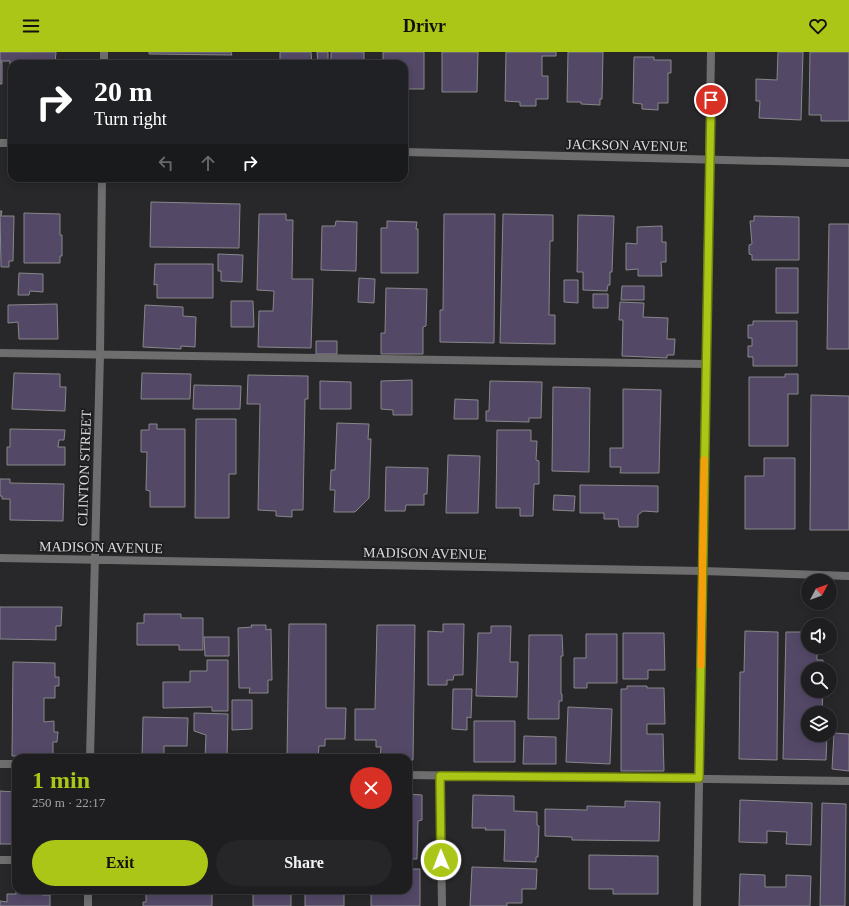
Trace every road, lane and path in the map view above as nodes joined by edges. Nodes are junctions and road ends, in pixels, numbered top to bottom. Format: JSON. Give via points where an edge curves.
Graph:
{"nodes":[{"id":1,"x":711,"y":52,"type":"edge"},
{"id":2,"x":408,"y":152,"type":"edge"},
{"id":3,"x":710,"y":160,"type":"junction"},
{"id":4,"x":849,"y":163,"type":"edge"},
{"id":5,"x":102,"y":182,"type":"edge"},
{"id":6,"x":0,"y":353,"type":"edge"},
{"id":7,"x":100,"y":354,"type":"junction"},
{"id":8,"x":706,"y":364,"type":"junction"},
{"id":9,"x":0,"y":558,"type":"edge"},
{"id":10,"x":94,"y":560,"type":"junction"},
{"id":11,"x":703,"y":571,"type":"junction"},
{"id":12,"x":849,"y":576,"type":"edge"},
{"id":13,"x":90,"y":754,"type":"edge"},
{"id":14,"x":0,"y":764,"type":"edge"},
{"id":15,"x":12,"y":764,"type":"edge"},
{"id":16,"x":412,"y":775,"type":"edge"},
{"id":17,"x":440,"y":776,"type":"junction"},
{"id":18,"x":699,"y":778,"type":"junction"},
{"id":19,"x":849,"y":781,"type":"edge"},
{"id":20,"x":0,"y":860,"type":"edge"},
{"id":21,"x":12,"y":860,"type":"edge"},
{"id":22,"x":88,"y":894,"type":"edge"},
{"id":23,"x":88,"y":906,"type":"edge"},
{"id":24,"x":442,"y":906,"type":"edge"},
{"id":25,"x":697,"y":906,"type":"edge"}],
"edges":[{"from":1,"to":3,"type":"street"},
{"from":2,"to":3,"type":"street","name":"JACKSON AVENUE"},
{"from":3,"to":4,"type":"street","name":"JACKSON AVENUE"},
{"from":3,"to":8,"type":"street"},
{"from":5,"to":7,"type":"street","name":"CLINTON STREET"},
{"from":6,"to":7,"type":"street"},
{"from":7,"to":8,"type":"street"},
{"from":7,"to":10,"type":"street","name":"CLINTON STREET"},
{"from":8,"to":11,"type":"street"},
{"from":9,"to":10,"type":"street","name":"MADISON AVENUE"},
{"from":10,"to":11,"type":"street","name":"MADISON AVENUE"},
{"from":10,"to":13,"type":"street","name":"CLINTON STREET"},
{"from":11,"to":12,"type":"street","name":"MADISON AVENUE"},
{"from":11,"to":18,"type":"street"},
{"from":14,"to":15,"type":"street"},
{"from":16,"to":17,"type":"street"},
{"from":17,"to":18,"type":"street"},
{"from":17,"to":24,"type":"street"},
{"from":18,"to":19,"type":"street"},
{"from":18,"to":25,"type":"street"},
{"from":20,"to":21,"type":"street"},
{"from":22,"to":23,"type":"street"}]}
